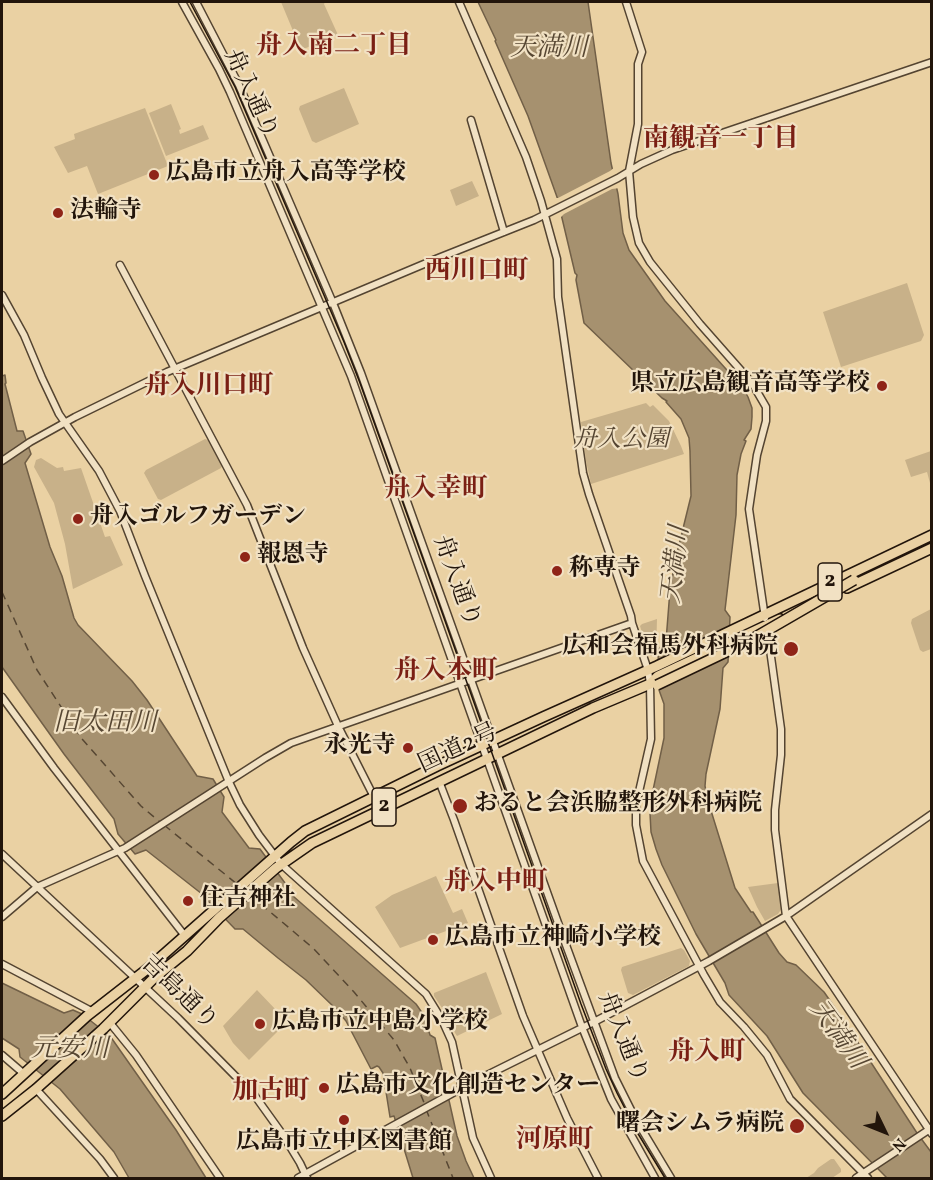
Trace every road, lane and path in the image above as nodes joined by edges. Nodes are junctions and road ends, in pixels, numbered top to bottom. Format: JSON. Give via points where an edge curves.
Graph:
{"nodes":[{"id":1,"x":182,"y":2,"type":"edge"},
{"id":2,"x":196,"y":2,"type":"edge"},
{"id":3,"x":459,"y":2,"type":"edge"},
{"id":4,"x":626,"y":2,"type":"edge"},
{"id":5,"x":932,"y":63,"type":"edge"},
{"id":6,"x":471,"y":120,"type":"dead end"},
{"id":7,"x":629,"y":171,"type":"junction"},
{"id":8,"x":545,"y":214,"type":"junction"},
{"id":9,"x":504,"y":232,"type":"junction"},
{"id":10,"x":120,"y":265,"type":"dead end"},
{"id":11,"x":2,"y":295,"type":"edge"},
{"id":12,"x":333,"y":303,"type":"junction"},
{"id":13,"x":322,"y":307,"type":"junction"},
{"id":14,"x":175,"y":369,"type":"junction"},
{"id":15,"x":65,"y":422,"type":"junction"},
{"id":16,"x":2,"y":461,"type":"edge"},
{"id":17,"x":932,"y":535,"type":"edge"},
{"id":18,"x":932,"y":546,"type":"edge"},
{"id":19,"x":765,"y":615,"type":"junction"},
{"id":20,"x":632,"y":623,"type":"junction"},
{"id":21,"x":766,"y":625,"type":"junction"},
{"id":22,"x":730,"y":637,"type":"junction"},
{"id":23,"x":654,"y":676,"type":"junction"},
{"id":24,"x":470,"y":680,"type":"junction"},
{"id":25,"x":460,"y":683,"type":"junction"},
{"id":26,"x":2,"y":696,"type":"edge"},
{"id":27,"x":338,"y":726,"type":"junction"},
{"id":28,"x":492,"y":741,"type":"junction"},
{"id":29,"x":482,"y":746,"type":"junction"},
{"id":30,"x":497,"y":753,"type":"junction"},
{"id":31,"x":485,"y":759,"type":"junction"},
{"id":32,"x":439,"y":781,"type":"junction"},
{"id":33,"x":229,"y":782,"type":"junction"},
{"id":34,"x":374,"y":796,"type":"junction"},
{"id":35,"x":932,"y":814,"type":"edge"},
{"id":36,"x":119,"y":851,"type":"junction"},
{"id":37,"x":2,"y":854,"type":"edge"},
{"id":38,"x":275,"y":863,"type":"junction"},
{"id":39,"x":37,"y":887,"type":"junction"},
{"id":40,"x":216,"y":915,"type":"junction"},
{"id":41,"x":2,"y":916,"type":"edge"},
{"id":42,"x":786,"y":916,"type":"junction"},
{"id":43,"x":185,"y":936,"type":"junction"},
{"id":44,"x":2,"y":964,"type":"edge"},
{"id":45,"x":699,"y":967,"type":"junction"},
{"id":46,"x":135,"y":978,"type":"junction"},
{"id":47,"x":145,"y":988,"type":"junction"},
{"id":48,"x":90,"y":1014,"type":"junction"},
{"id":49,"x":594,"y":1022,"type":"junction"},
{"id":50,"x":107,"y":1026,"type":"junction"},
{"id":51,"x":582,"y":1028,"type":"junction"},
{"id":52,"x":538,"y":1050,"type":"junction"},
{"id":53,"x":2,"y":1055,"type":"edge"},
{"id":54,"x":26,"y":1070,"type":"junction"},
{"id":55,"x":462,"y":1088,"type":"junction"},
{"id":56,"x":36,"y":1089,"type":"junction"},
{"id":57,"x":2,"y":1094,"type":"edge"},
{"id":58,"x":2,"y":1116,"type":"edge"},
{"id":59,"x":930,"y":1131,"type":"edge"},
{"id":60,"x":865,"y":1176,"type":"edge"},
{"id":61,"x":306,"y":1177,"type":"edge"},
{"id":62,"x":114,"y":1179,"type":"edge"},
{"id":63,"x":220,"y":1179,"type":"edge"},
{"id":64,"x":298,"y":1179,"type":"edge"},
{"id":65,"x":491,"y":1179,"type":"edge"},
{"id":66,"x":598,"y":1179,"type":"edge"},
{"id":67,"x":655,"y":1179,"type":"edge"},
{"id":68,"x":671,"y":1179,"type":"edge"},
{"id":69,"x":856,"y":1179,"type":"edge"}],
"edges":[{"from":1,"to":13,"type":"street","name":"舟入通り","via":[[230,92]]},
{"from":2,"to":12,"type":"street","name":"舟入通り","via":[[239,85]]},
{"from":3,"to":8,"type":"street","via":[[526,157]]},
{"from":4,"to":7,"type":"street","via":[[642,52],[638,63],[638,124]]},
{"from":5,"to":7,"type":"street","via":[[672,150]]},
{"from":6,"to":9,"type":"street"},
{"from":7,"to":8,"type":"street"},
{"from":7,"to":19,"type":"street","via":[[633,217],[639,243],[650,262],[752,383],[766,407],[749,509]]},
{"from":8,"to":9,"type":"street"},
{"from":8,"to":20,"type":"street","via":[[557,260],[558,297],[584,473]]},
{"from":9,"to":12,"type":"street"},
{"from":10,"to":14,"type":"street"},
{"from":11,"to":15,"type":"street"},
{"from":12,"to":13,"type":"street"},
{"from":12,"to":24,"type":"street","name":"舟入通り","via":[[366,385]]},
{"from":13,"to":14,"type":"street"},
{"from":13,"to":25,"type":"street","name":"舟入通り","via":[[353,382]]},
{"from":14,"to":15,"type":"street"},
{"from":14,"to":27,"type":"street","via":[[247,505]]},
{"from":15,"to":16,"type":"street"},
{"from":15,"to":33,"type":"street","via":[[99,471],[120,511]]},
{"from":17,"to":19,"type":"highway","name":"国道2号","number":"2"},
{"from":18,"to":21,"type":"highway","name":"国道2号","number":"2"},
{"from":18,"to":23,"type":"highway","number":"2","bridge":true,"via":[[854,580],[739,646]]},
{"from":19,"to":21,"type":"street"},
{"from":19,"to":22,"type":"highway","name":"国道2号","number":"2"},
{"from":20,"to":23,"type":"street"},
{"from":20,"to":24,"type":"street"},
{"from":21,"to":22,"type":"highway","name":"国道2号","number":"2"},
{"from":21,"to":42,"type":"street","via":[[781,729],[775,830]]},
{"from":22,"to":23,"type":"highway","name":"国道2号","number":"2"},
{"from":23,"to":28,"type":"highway","name":"国道2号","number":"2","via":[[543,717]]},
{"from":23,"to":30,"type":"highway","name":"国道2号","number":"2"},
{"from":23,"to":45,"type":"street","via":[[651,739],[636,805],[639,845],[652,880]]},
{"from":24,"to":25,"type":"street"},
{"from":24,"to":28,"type":"street","name":"舟入通り"},
{"from":25,"to":27,"type":"street"},
{"from":25,"to":29,"type":"street","name":"舟入通り"},
{"from":26,"to":36,"type":"street"},
{"from":27,"to":33,"type":"street","via":[[280,748]]},
{"from":27,"to":34,"type":"street"},
{"from":28,"to":29,"type":"highway","name":"国道2号","number":"2"},
{"from":28,"to":30,"type":"street","name":"舟入通り"},
{"from":29,"to":31,"type":"street","name":"舟入通り"},
{"from":29,"to":34,"type":"highway","name":"国道2号","number":"2"},
{"from":30,"to":31,"type":"highway","name":"国道2号","number":"2"},
{"from":30,"to":49,"type":"street","name":"舟入通り"},
{"from":31,"to":32,"type":"highway","name":"国道2号","number":"2"},
{"from":31,"to":51,"type":"street","name":"舟入通り"},
{"from":32,"to":38,"type":"highway","name":"国道2号","number":"2"},
{"from":32,"to":52,"type":"street"},
{"from":33,"to":36,"type":"street"},
{"from":33,"to":38,"type":"street"},
{"from":34,"to":38,"type":"highway","name":"国道2号","number":"2","via":[[306,831]]},
{"from":35,"to":42,"type":"street"},
{"from":36,"to":39,"type":"street"},
{"from":36,"to":43,"type":"street"},
{"from":37,"to":39,"type":"street","name":"吉島通り"},
{"from":38,"to":40,"type":"highway","name":"国道2号","number":"2"},
{"from":38,"to":55,"type":"street","via":[[426,994],[452,1042]]},
{"from":39,"to":41,"type":"street"},
{"from":39,"to":46,"type":"street","name":"吉島通り"},
{"from":40,"to":43,"type":"highway","name":"国道2号","number":"2"},
{"from":40,"to":47,"type":"highway","name":"国道2号","number":"2","via":[[187,951]]},
{"from":42,"to":45,"type":"street"},
{"from":42,"to":59,"type":"street"},
{"from":43,"to":46,"type":"highway","name":"国道2号","number":"2"},
{"from":44,"to":48,"type":"street"},
{"from":45,"to":49,"type":"street"},
{"from":45,"to":60,"type":"street","via":[[720,1002],[767,1055],[790,1099]]},
{"from":46,"to":47,"type":"street","name":"吉島通り"},
{"from":46,"to":48,"type":"highway","name":"国道2号","number":"2"},
{"from":47,"to":50,"type":"highway","name":"国道2号","number":"2"},
{"from":47,"to":61,"type":"street","name":"吉島通り","via":[[255,1096],[285,1138]]},
{"from":48,"to":54,"type":"highway","name":"国道2号","number":"2"},
{"from":49,"to":51,"type":"street"},
{"from":49,"to":68,"type":"street","name":"舟入通り","via":[[615,1078]]},
{"from":50,"to":56,"type":"highway","name":"国道2号","number":"2"},
{"from":50,"to":63,"type":"street","via":[[136,1055]]},
{"from":51,"to":52,"type":"street"},
{"from":51,"to":67,"type":"street","name":"舟入通り","via":[[611,1099]]},
{"from":52,"to":55,"type":"street"},
{"from":52,"to":66,"type":"street"},
{"from":53,"to":54,"type":"street"},
{"from":54,"to":57,"type":"highway","name":"国道2号","number":"2"},
{"from":55,"to":61,"type":"street"},
{"from":55,"to":65,"type":"street","via":[[473,1138]]},
{"from":56,"to":58,"type":"highway","name":"国道2号","number":"2"},
{"from":56,"to":62,"type":"street"},
{"from":59,"to":60,"type":"street"},
{"from":60,"to":69,"type":"street"},
{"from":61,"to":64,"type":"street"}]}
